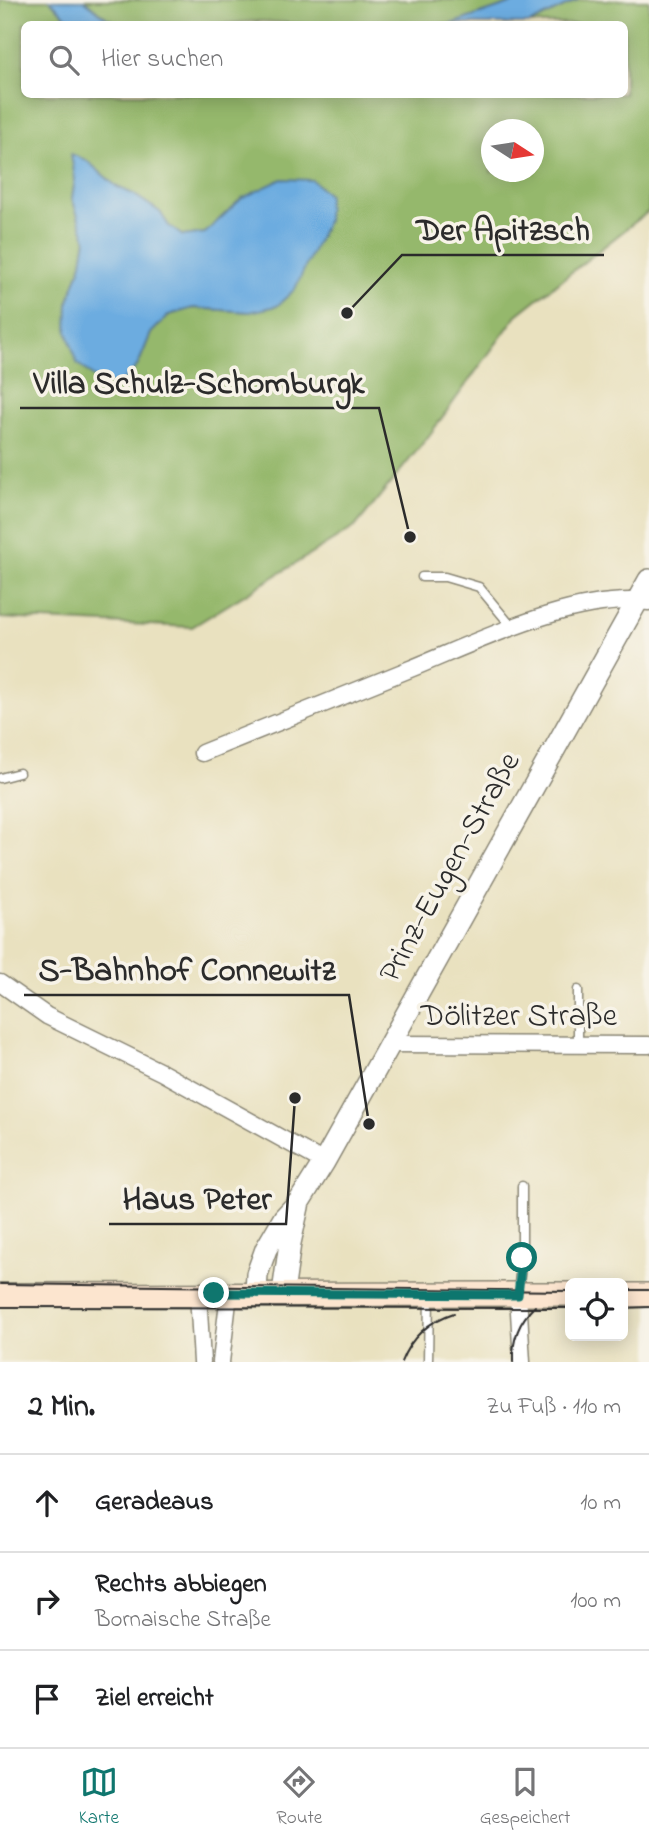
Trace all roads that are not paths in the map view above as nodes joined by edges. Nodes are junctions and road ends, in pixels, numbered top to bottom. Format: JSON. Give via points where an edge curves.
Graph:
{"nodes":[{"id":1,"x":422,"y":577,"type":"dead end"},
{"id":2,"x":649,"y":580,"type":"edge"},
{"id":3,"x":643,"y":601,"type":"edge"},
{"id":4,"x":512,"y":627,"type":"junction"},
{"id":5,"x":202,"y":753,"type":"dead end"},
{"id":6,"x":19,"y":773,"type":"dead end"},
{"id":7,"x":0,"y":778,"type":"edge"},
{"id":8,"x":0,"y":983,"type":"edge"},
{"id":9,"x":578,"y":990,"type":"dead end"},
{"id":10,"x":389,"y":1044,"type":"junction"},
{"id":11,"x":578,"y":1045,"type":"junction"},
{"id":12,"x":649,"y":1045,"type":"edge"},
{"id":13,"x":324,"y":1162,"type":"junction"},
{"id":14,"x":522,"y":1186,"type":"dead end"},
{"id":15,"x":299,"y":1202,"type":"junction"},
{"id":16,"x":198,"y":1293,"type":"junction"},
{"id":17,"x":229,"y":1293,"type":"junction"},
{"id":18,"x":256,"y":1293,"type":"junction"},
{"id":19,"x":283,"y":1293,"type":"junction"},
{"id":20,"x":429,"y":1293,"type":"junction"},
{"id":21,"x":565,"y":1294,"type":"edge"},
{"id":22,"x":0,"y":1295,"type":"edge"},
{"id":23,"x":518,"y":1295,"type":"junction"},
{"id":24,"x":628,"y":1295,"type":"edge"},
{"id":25,"x":649,"y":1295,"type":"edge"},
{"id":26,"x":202,"y":1362,"type":"edge"},
{"id":27,"x":221,"y":1362,"type":"edge"},
{"id":28,"x":428,"y":1362,"type":"edge"},
{"id":29,"x":522,"y":1362,"type":"edge"}],
"edges":[{"from":1,"to":4,"type":"lane","via":[[445,577],[479,587]]},
{"from":2,"to":3,"type":"street","name":"Prinz-Eugen-Straße"},
{"from":3,"to":4,"type":"street","via":[[590,604]]},
{"from":3,"to":10,"type":"street","name":"Prinz-Eugen-Straße"},
{"from":4,"to":5,"type":"street"},
{"from":6,"to":7,"type":"lane"},
{"from":8,"to":13,"type":"street","via":[[47,1016],[161,1072]]},
{"from":9,"to":11,"type":"lane"},
{"from":10,"to":11,"type":"street","name":"Dölitzer Straße"},
{"from":10,"to":13,"type":"street","name":"Prinz-Eugen-Straße"},
{"from":11,"to":12,"type":"street","name":"Dölitzer Straße"},
{"from":13,"to":15,"type":"street","name":"Prinz-Eugen-Straße"},
{"from":14,"to":23,"type":"lane"},
{"from":15,"to":18,"type":"street","name":"Prinz-Eugen-Straße","via":[[284,1217],[266,1249]]},
{"from":15,"to":19,"type":"street","name":"Prinz-Eugen-Straße"},
{"from":16,"to":17,"type":"main road"},
{"from":16,"to":22,"type":"main road"},
{"from":16,"to":26,"type":"street"},
{"from":17,"to":18,"type":"main road"},
{"from":17,"to":27,"type":"street"},
{"from":18,"to":19,"type":"main road"},
{"from":19,"to":20,"type":"main road"},
{"from":20,"to":23,"type":"main road"},
{"from":20,"to":28,"type":"lane"},
{"from":21,"to":23,"type":"main road"},
{"from":23,"to":29,"type":"street"},
{"from":24,"to":25,"type":"main road"}]}
